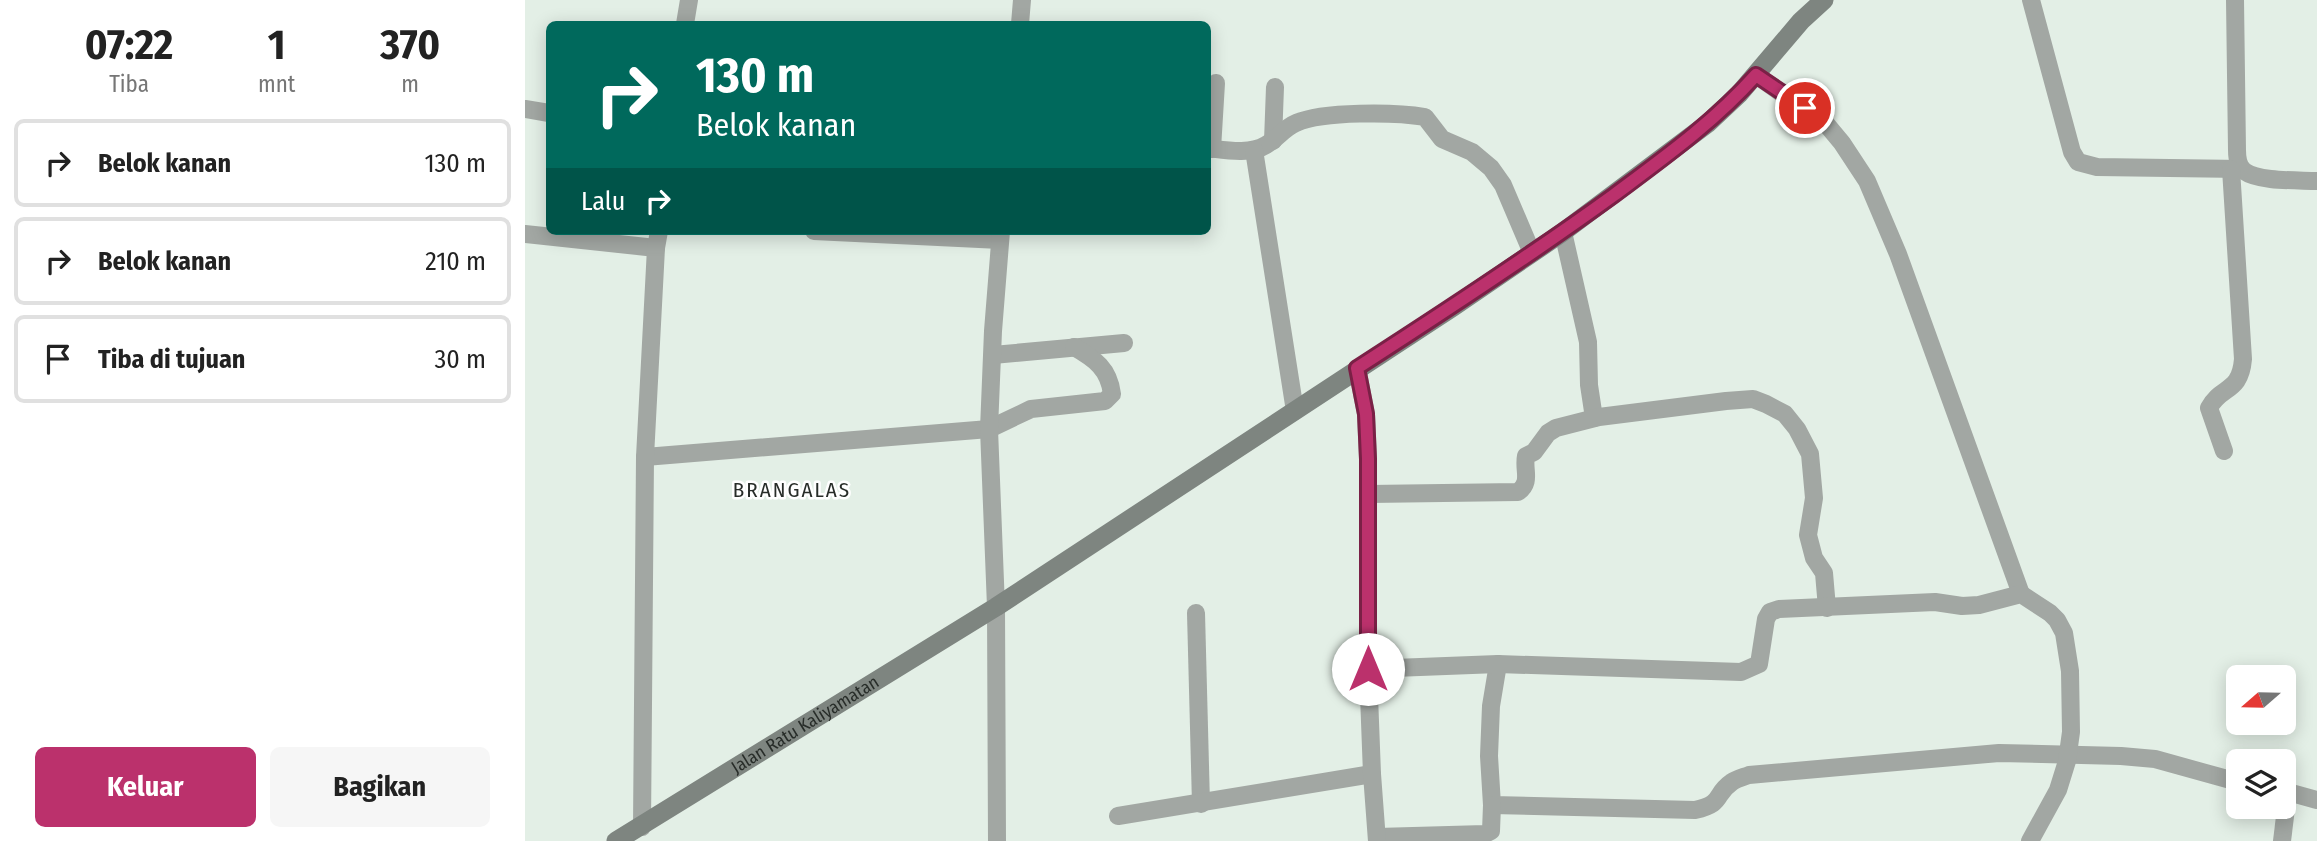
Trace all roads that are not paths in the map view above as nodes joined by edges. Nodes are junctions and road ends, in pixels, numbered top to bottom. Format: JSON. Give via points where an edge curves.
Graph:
{"nodes":[{"id":1,"x":689,"y":0,"type":"edge"},
{"id":2,"x":1022,"y":0,"type":"edge"},
{"id":3,"x":1824,"y":0,"type":"edge"},
{"id":4,"x":2031,"y":0,"type":"edge"},
{"id":5,"x":2235,"y":0,"type":"edge"},
{"id":6,"x":686,"y":21,"type":"edge"},
{"id":7,"x":1020,"y":21,"type":"edge"},
{"id":8,"x":1756,"y":75,"type":"junction"},
{"id":9,"x":1216,"y":83,"type":"dead end"},
{"id":10,"x":1275,"y":87,"type":"dead end"},
{"id":11,"x":525,"y":109,"type":"edge"},
{"id":12,"x":546,"y":112,"type":"edge"},
{"id":13,"x":1211,"y":137,"type":"edge"},
{"id":14,"x":1273,"y":141,"type":"junction"},
{"id":15,"x":1211,"y":148,"type":"edge"},
{"id":16,"x":1254,"y":150,"type":"junction"},
{"id":17,"x":2237,"y":169,"type":"junction"},
{"id":18,"x":2317,"y":181,"type":"edge"},
{"id":19,"x":1563,"y":232,"type":"junction"},
{"id":20,"x":525,"y":234,"type":"edge"},
{"id":21,"x":546,"y":235,"type":"edge"},
{"id":22,"x":547,"y":235,"type":"edge"},
{"id":23,"x":964,"y":235,"type":"edge"},
{"id":24,"x":1001,"y":236,"type":"edge"},
{"id":25,"x":657,"y":240,"type":"edge"},
{"id":26,"x":1532,"y":253,"type":"junction"},
{"id":27,"x":1124,"y":343,"type":"dead end"},
{"id":28,"x":1074,"y":347,"type":"junction"},
{"id":29,"x":993,"y":355,"type":"junction"},
{"id":30,"x":1357,"y":368,"type":"junction"},
{"id":31,"x":1295,"y":411,"type":"junction"},
{"id":32,"x":1594,"y":418,"type":"junction"},
{"id":33,"x":989,"y":429,"type":"junction"},
{"id":34,"x":2224,"y":451,"type":"dead end"},
{"id":35,"x":645,"y":457,"type":"junction"},
{"id":36,"x":1369,"y":494,"type":"junction"},
{"id":37,"x":2021,"y":594,"type":"junction"},
{"id":38,"x":996,"y":607,"type":"junction"},
{"id":39,"x":1827,"y":608,"type":"junction"},
{"id":40,"x":1196,"y":613,"type":"dead end"},
{"id":41,"x":1498,"y":664,"type":"junction"},
{"id":42,"x":1368,"y":669,"type":"junction"},
{"id":43,"x":2067,"y":755,"type":"junction"},
{"id":44,"x":1372,"y":774,"type":"junction"},
{"id":45,"x":2226,"y":779,"type":"edge"},
{"id":46,"x":2296,"y":795,"type":"edge"},
{"id":47,"x":2317,"y":800,"type":"edge"},
{"id":48,"x":1201,"y":804,"type":"junction"},
{"id":49,"x":1492,"y":805,"type":"junction"},
{"id":50,"x":1118,"y":816,"type":"dead end"},
{"id":51,"x":2284,"y":819,"type":"edge"},
{"id":52,"x":642,"y":827,"type":"junction"},
{"id":53,"x":1377,"y":839,"type":"edge"},
{"id":54,"x":616,"y":841,"type":"edge"},
{"id":55,"x":997,"y":841,"type":"edge"},
{"id":56,"x":2030,"y":841,"type":"edge"},
{"id":57,"x":2282,"y":841,"type":"edge"}],
"edges":[{"from":1,"to":6,"type":"street"},
{"from":2,"to":7,"type":"street"},
{"from":3,"to":8,"type":"main road","name":"Jalan Ratu Kaliyamatan"},
{"from":4,"to":17,"type":"street","via":[[2078,162],[2097,167]]},
{"from":5,"to":17,"type":"street"},
{"from":8,"to":19,"type":"main road","name":"Jalan Ratu Kaliyamatan","via":[[1684,143]]},
{"from":8,"to":37,"type":"street","via":[[1827,125],[1867,181],[1898,254]]},
{"from":9,"to":13,"type":"street"},
{"from":10,"to":14,"type":"street"},
{"from":11,"to":12,"type":"street"},
{"from":14,"to":16,"type":"street"},
{"from":14,"to":26,"type":"street","via":[[1294,124],[1312,118],[1426,117],[1442,139],[1472,152],[1491,167]]},
{"from":15,"to":16,"type":"street"},
{"from":16,"to":31,"type":"street"},
{"from":17,"to":18,"type":"street","via":[[2259,177]]},
{"from":17,"to":34,"type":"street","via":[[2243,359],[2238,380],[2209,408]]},
{"from":19,"to":26,"type":"main road","name":"Jalan Ratu Kaliyamatan"},
{"from":19,"to":32,"type":"street","via":[[1588,342]]},
{"from":20,"to":21,"type":"street"},
{"from":22,"to":25,"type":"street"},
{"from":23,"to":24,"type":"street"},
{"from":24,"to":29,"type":"street"},
{"from":25,"to":35,"type":"street"},
{"from":26,"to":30,"type":"main road","name":"Jalan Ratu Kaliyamatan"},
{"from":27,"to":28,"type":"street"},
{"from":28,"to":29,"type":"street"},
{"from":28,"to":33,"type":"street","via":[[1095,359],[1109,376],[1112,394],[1105,401],[1031,409]]},
{"from":29,"to":33,"type":"street"},
{"from":30,"to":31,"type":"main road","name":"Jalan Ratu Kaliyamatan"},
{"from":30,"to":36,"type":"street","via":[[1366,414]]},
{"from":31,"to":38,"type":"main road","name":"Jalan Ratu Kaliyamatan"},
{"from":32,"to":36,"type":"street","via":[[1548,433],[1526,456],[1527,479],[1518,492]]},
{"from":32,"to":39,"type":"street","via":[[1753,399],[1785,414],[1810,454],[1814,499],[1808,535],[1824,573]]},
{"from":33,"to":35,"type":"street"},
{"from":33,"to":38,"type":"street"},
{"from":35,"to":52,"type":"street"},
{"from":36,"to":42,"type":"street"},
{"from":37,"to":39,"type":"street","via":[[1979,605],[1935,602]]},
{"from":37,"to":43,"type":"street","via":[[2050,613],[2064,633],[2071,711]]},
{"from":38,"to":52,"type":"main road","name":"Jalan Ratu Kaliyamatan"},
{"from":38,"to":55,"type":"street"},
{"from":39,"to":41,"type":"street","via":[[1770,612],[1759,663],[1741,671]]},
{"from":40,"to":48,"type":"street"},
{"from":41,"to":42,"type":"street"},
{"from":41,"to":49,"type":"street","via":[[1490,706]]},
{"from":42,"to":44,"type":"street"},
{"from":43,"to":45,"type":"street","via":[[2155,759]]},
{"from":43,"to":49,"type":"street","via":[[1989,754],[1749,775],[1732,782],[1710,807],[1695,810]]},
{"from":43,"to":56,"type":"street","via":[[2054,801]]},
{"from":44,"to":48,"type":"street"},
{"from":44,"to":53,"type":"street"},
{"from":46,"to":47,"type":"street"},
{"from":48,"to":50,"type":"street"},
{"from":49,"to":53,"type":"street","via":[[1493,825],[1485,834]]},
{"from":51,"to":57,"type":"street"},
{"from":52,"to":54,"type":"main road","name":"Jalan Ratu Kaliyamatan"}]}
